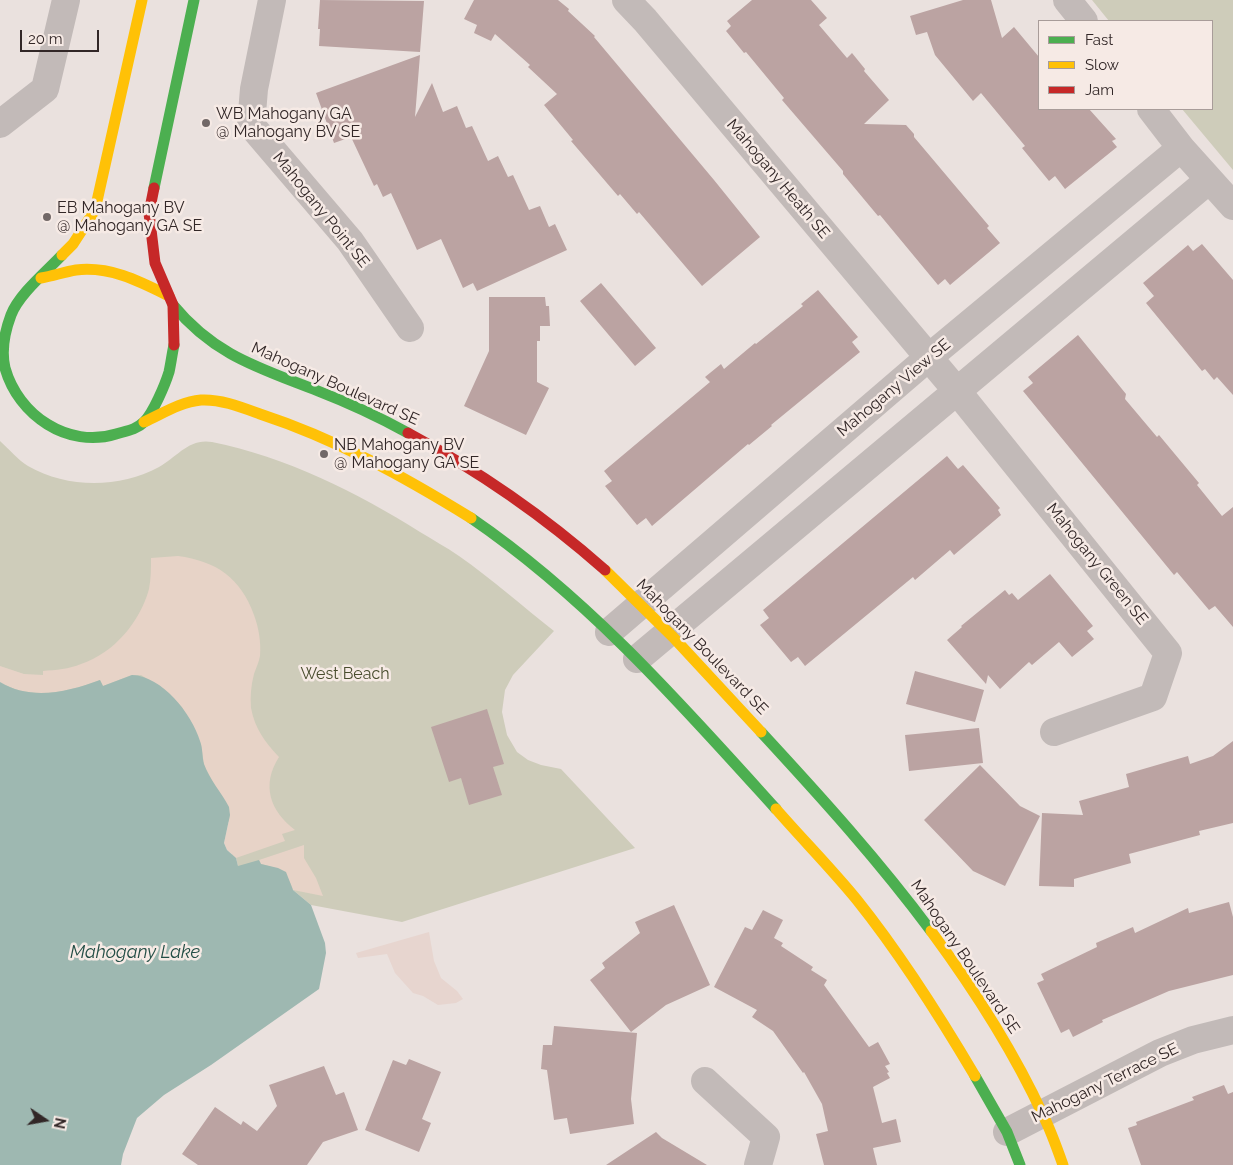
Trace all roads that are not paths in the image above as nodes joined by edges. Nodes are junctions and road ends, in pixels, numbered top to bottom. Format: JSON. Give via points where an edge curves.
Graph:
{"nodes":[{"id":1,"x":66,"y":0,"type":"edge"},
{"id":2,"x":142,"y":0,"type":"edge"},
{"id":3,"x":194,"y":0,"type":"edge"},
{"id":4,"x":272,"y":0,"type":"edge"},
{"id":5,"x":626,"y":0,"type":"edge"},
{"id":6,"x":1067,"y":0,"type":"edge"},
{"id":7,"x":1083,"y":20,"type":"edge"},
{"id":8,"x":1152,"y":110,"type":"edge"},
{"id":9,"x":0,"y":124,"type":"edge"},
{"id":10,"x":1181,"y":148,"type":"junction"},
{"id":11,"x":1209,"y":180,"type":"junction"},
{"id":12,"x":1233,"y":206,"type":"edge"},
{"id":13,"x":39,"y":279,"type":"junction"},
{"id":14,"x":26,"y":292,"type":"junction"},
{"id":15,"x":9,"y":299,"type":"dead end"},
{"id":16,"x":171,"y":300,"type":"junction"},
{"id":17,"x":410,"y":328,"type":"dead end"},
{"id":18,"x":928,"y":358,"type":"junction"},
{"id":19,"x":0,"y":388,"type":"edge"},
{"id":20,"x":957,"y":391,"type":"junction"},
{"id":21,"x":18,"y":396,"type":"junction"},
{"id":22,"x":144,"y":422,"type":"junction"},
{"id":23,"x":640,"y":604,"type":"junction"},
{"id":24,"x":609,"y":632,"type":"junction"},
{"id":25,"x":669,"y":633,"type":"junction"},
{"id":26,"x":637,"y":659,"type":"junction"},
{"id":27,"x":1054,"y":732,"type":"dead end"},
{"id":28,"x":1233,"y":1030,"type":"edge"},
{"id":29,"x":705,"y":1081,"type":"dead end"},
{"id":30,"x":1043,"y":1113,"type":"junction"},
{"id":31,"x":1007,"y":1132,"type":"junction"},
{"id":32,"x":758,"y":1165,"type":"edge"},
{"id":33,"x":1020,"y":1165,"type":"edge"},
{"id":34,"x":1063,"y":1165,"type":"edge"}],
"edges":[{"from":1,"to":9,"type":"street","via":[[45,89]]},
{"from":2,"to":13,"type":"street","via":[[95,210],[73,244]]},
{"from":3,"to":16,"type":"street","via":[[149,212],[155,263]]},
{"from":4,"to":17,"type":"street","name":"Mahogany Point SE","via":[[254,90],[251,125],[350,241]]},
{"from":5,"to":18,"type":"street","name":"Mahogany Heath SE"},
{"from":6,"to":7,"type":"street"},
{"from":8,"to":10,"type":"street"},
{"from":10,"to":11,"type":"street"},
{"from":10,"to":18,"type":"street","name":"Mahogany View SE"},
{"from":11,"to":12,"type":"street"},
{"from":11,"to":20,"type":"street"},
{"from":13,"to":14,"type":"street"},
{"from":13,"to":16,"type":"street","via":[[76,270],[106,270],[139,280]]},
{"from":14,"to":15,"type":"street"},
{"from":14,"to":21,"type":"street","via":[[11,314],[4,345],[6,367]]},
{"from":16,"to":22,"type":"street","via":[[172,362],[161,393]]},
{"from":16,"to":23,"type":"street","name":"Mahogany Boulevard SE","via":[[201,335],[241,361],[371,414],[498,486],[588,556]]},
{"from":18,"to":20,"type":"street","name":"Mahogany Green SE"},
{"from":18,"to":23,"type":"street","name":"Mahogany View SE"},
{"from":19,"to":21,"type":"street"},
{"from":20,"to":25,"type":"street"},
{"from":20,"to":27,"type":"street","name":"Mahogany Green SE","via":[[1168,653],[1153,697]]},
{"from":21,"to":22,"type":"street","via":[[41,421],[69,435],[107,438]]},
{"from":22,"to":24,"type":"street","via":[[187,402],[228,403],[303,429],[368,458],[473,519],[541,571]]},
{"from":23,"to":24,"type":"street","name":"Mahogany View SE"},
{"from":23,"to":25,"type":"street","name":"Mahogany Boulevard SE"},
{"from":24,"to":26,"type":"street"},
{"from":25,"to":26,"type":"street"},
{"from":25,"to":30,"type":"street","name":"Mahogany Boulevard SE","via":[[830,807],[896,885],[975,996]]},
{"from":26,"to":31,"type":"street","via":[[856,899],[942,1021]]},
{"from":28,"to":30,"type":"street","name":"Mahogany Terrace SE","via":[[1160,1053]]},
{"from":29,"to":32,"type":"street","via":[[766,1137]]},
{"from":30,"to":31,"type":"street","name":"Mahogany Terrace SE"},
{"from":30,"to":34,"type":"street","name":"Mahogany Boulevard SE"},
{"from":31,"to":33,"type":"street"}]}
